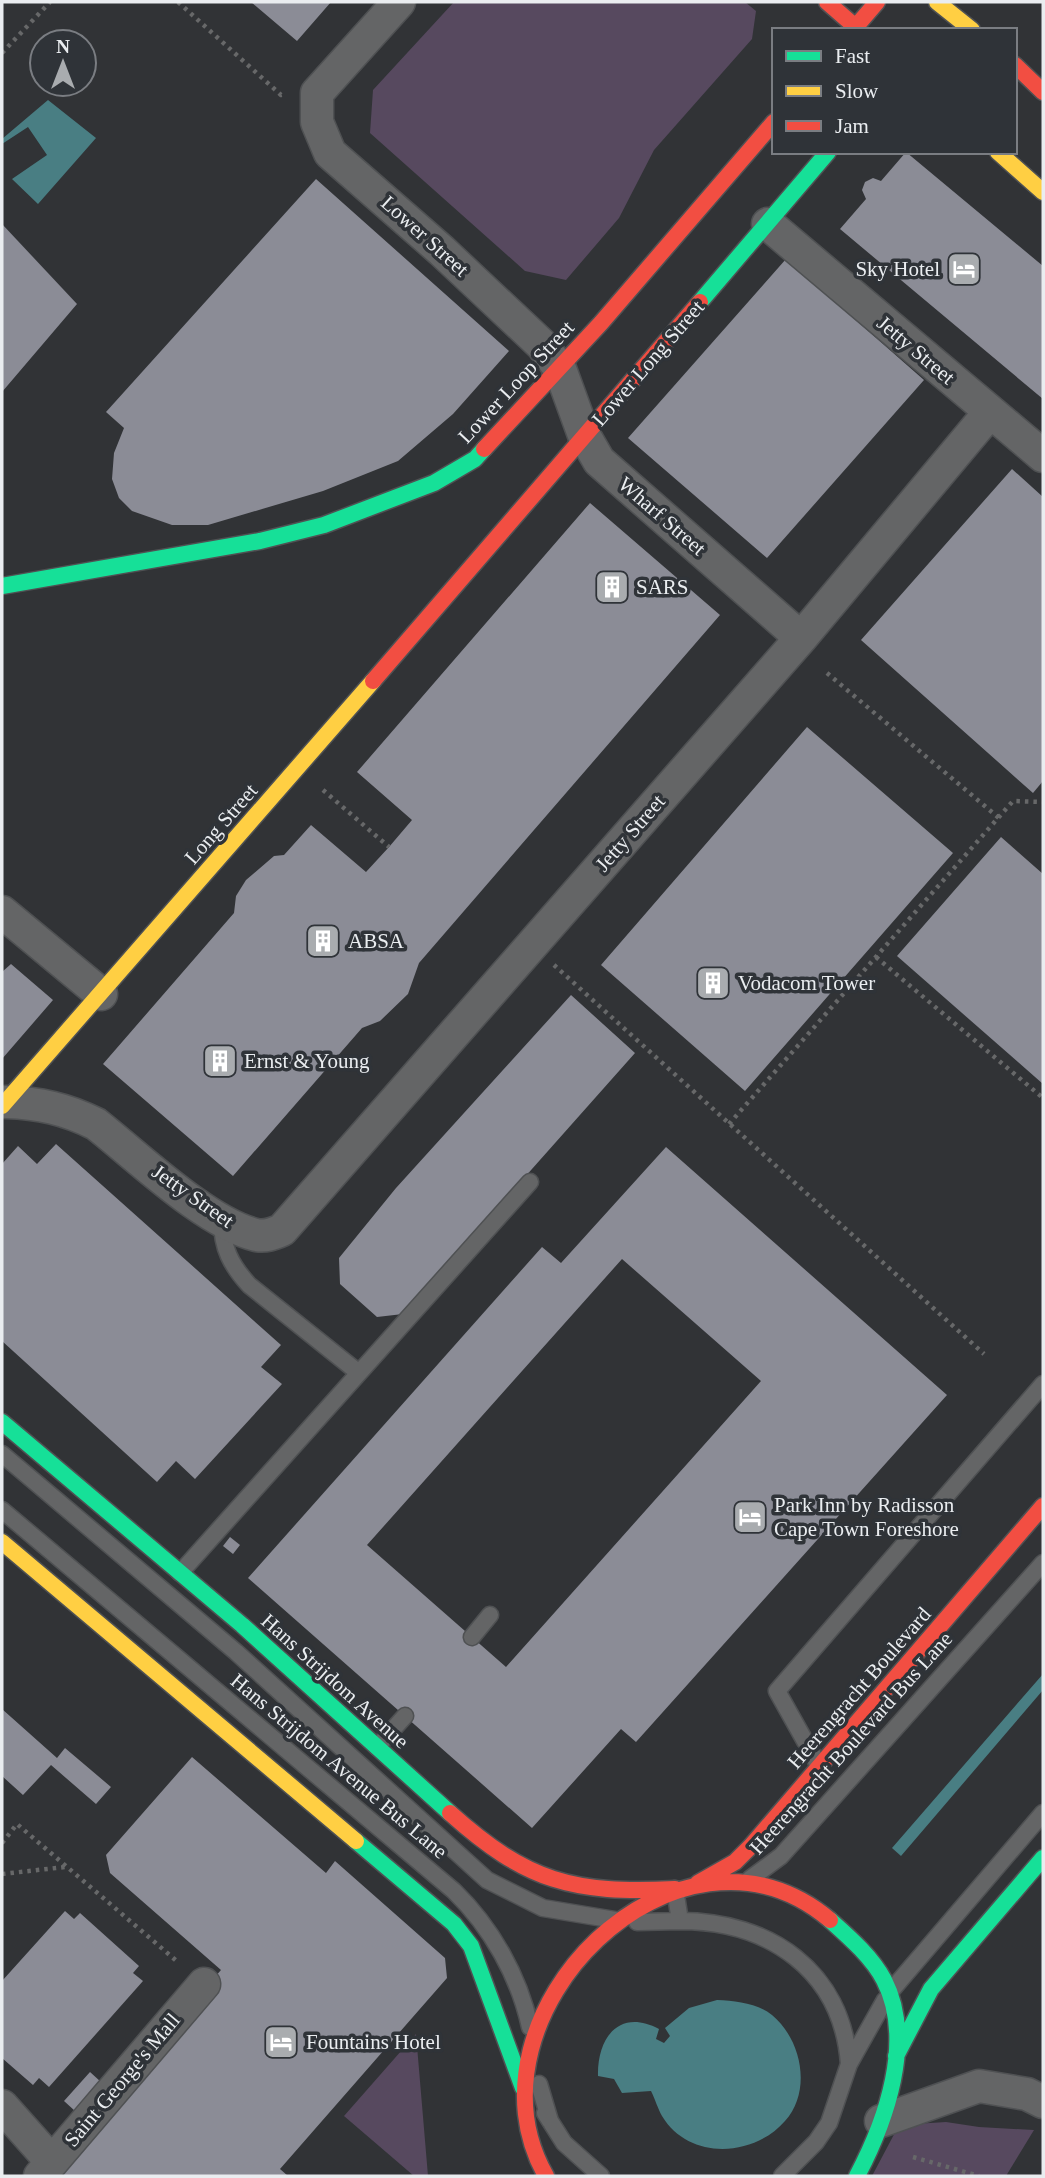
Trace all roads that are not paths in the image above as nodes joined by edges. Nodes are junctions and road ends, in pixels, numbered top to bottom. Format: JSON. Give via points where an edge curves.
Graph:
{"nodes":[{"id":1,"x":399,"y":2,"type":"edge"},
{"id":2,"x":827,"y":2,"type":"edge"},
{"id":3,"x":877,"y":2,"type":"edge"},
{"id":4,"x":855,"y":28,"type":"edge"},
{"id":5,"x":857,"y":28,"type":"edge"},
{"id":6,"x":1017,"y":67,"type":"edge"},
{"id":7,"x":1043,"y":92,"type":"edge"},
{"id":8,"x":772,"y":124,"type":"edge"},
{"id":9,"x":826,"y":154,"type":"edge"},
{"id":10,"x":1000,"y":154,"type":"edge"},
{"id":11,"x":1043,"y":192,"type":"edge"},
{"id":12,"x":768,"y":224,"type":"junction"},
{"id":13,"x":560,"y":369,"type":"junction"},
{"id":14,"x":990,"y":412,"type":"junction"},
{"id":15,"x":584,"y":435,"type":"junction"},
{"id":16,"x":1043,"y":456,"type":"edge"},
{"id":17,"x":2,"y":586,"type":"edge"},
{"id":18,"x":801,"y":638,"type":"junction"},
{"id":19,"x":2,"y":912,"type":"edge"},
{"id":20,"x":100,"y":994,"type":"junction"},
{"id":21,"x":4,"y":1104,"type":"edge"},
{"id":22,"x":530,"y":1182,"type":"dead end"},
{"id":23,"x":222,"y":1221,"type":"junction"},
{"id":24,"x":359,"y":1373,"type":"junction"},
{"id":25,"x":1043,"y":1384,"type":"edge"},
{"id":26,"x":2,"y":1422,"type":"edge"},
{"id":27,"x":2,"y":1454,"type":"edge"},
{"id":28,"x":1043,"y":1506,"type":"edge"},
{"id":29,"x":2,"y":1510,"type":"edge"},
{"id":30,"x":2,"y":1542,"type":"edge"},
{"id":31,"x":1043,"y":1563,"type":"edge"},
{"id":32,"x":180,"y":1573,"type":"junction"},
{"id":33,"x":490,"y":1615,"type":"dead end"},
{"id":34,"x":472,"y":1637,"type":"dead end"},
{"id":35,"x":405,"y":1716,"type":"dead end"},
{"id":36,"x":377,"y":1747,"type":"junction"},
{"id":37,"x":820,"y":1766,"type":"junction"},
{"id":38,"x":1043,"y":1813,"type":"edge"},
{"id":39,"x":1043,"y":1858,"type":"edge"},
{"id":40,"x":743,"y":1883,"type":"junction"},
{"id":41,"x":696,"y":1884,"type":"junction"},
{"id":42,"x":674,"y":1889,"type":"junction"},
{"id":43,"x":679,"y":1914,"type":"junction"},
{"id":44,"x":621,"y":1921,"type":"junction"},
{"id":45,"x":204,"y":1984,"type":"road end"},
{"id":46,"x":931,"y":1989,"type":"junction"},
{"id":47,"x":889,"y":1993,"type":"junction"},
{"id":48,"x":533,"y":2039,"type":"junction"},
{"id":49,"x":896,"y":2056,"type":"junction"},
{"id":50,"x":849,"y":2064,"type":"junction"},
{"id":51,"x":524,"y":2090,"type":"junction"},
{"id":52,"x":1043,"y":2102,"type":"edge"},
{"id":53,"x":2,"y":2106,"type":"edge"},
{"id":54,"x":551,"y":2121,"type":"junction"},
{"id":55,"x":881,"y":2121,"type":"junction"},
{"id":56,"x":533,"y":2148,"type":"junction"},
{"id":57,"x":46,"y":2169,"type":"edge"},
{"id":58,"x":529,"y":2172,"type":"edge"},
{"id":59,"x":546,"y":2176,"type":"edge"},
{"id":60,"x":601,"y":2176,"type":"edge"},
{"id":61,"x":782,"y":2176,"type":"edge"},
{"id":62,"x":857,"y":2176,"type":"edge"}],
"edges":[{"from":1,"to":13,"type":"street","name":"Lower Street","via":[[317,93],[317,121],[330,153],[523,325]]},
{"from":2,"to":4,"type":"main road"},
{"from":3,"to":5,"type":"main road"},
{"from":6,"to":7,"type":"main road"},
{"from":8,"to":13,"type":"main road","name":"Lower Loop Street"},
{"from":9,"to":12,"type":"main road","name":"Lower Long Street"},
{"from":10,"to":11,"type":"main road"},
{"from":12,"to":14,"type":"street","name":"Jetty Street"},
{"from":12,"to":15,"type":"main road","name":"Lower Long Street"},
{"from":13,"to":15,"type":"street","name":"Wharf Street"},
{"from":13,"to":17,"type":"main road","name":"Lower Loop Street","via":[[475,459],[389,502],[260,541]]},
{"from":14,"to":16,"type":"street"},
{"from":14,"to":18,"type":"street","name":"Jetty Street"},
{"from":15,"to":18,"type":"street","name":"Wharf Street","via":[[599,461]]},
{"from":15,"to":20,"type":"main road","name":"Lower Long Street"},
{"from":18,"to":23,"type":"street","name":"Jetty Street","via":[[282,1230],[270,1236],[256,1235]]},
{"from":19,"to":20,"type":"street"},
{"from":20,"to":21,"type":"main road"},
{"from":21,"to":23,"type":"street","name":"Jetty Street","via":[[55,1107],[96,1124]]},
{"from":22,"to":24,"type":"lane"},
{"from":23,"to":24,"type":"lane","via":[[222,1240],[233,1268]]},
{"from":24,"to":32,"type":"lane"},
{"from":25,"to":37,"type":"lane","via":[[777,1691]]},
{"from":26,"to":32,"type":"main road","name":"Hans Strijdom Avenue"},
{"from":27,"to":44,"type":"lane","name":"Hans Strijdom Avenue Bus Lane","via":[[236,1652],[487,1880],[543,1908]]},
{"from":28,"to":37,"type":"main road","name":"Heerengracht Boulevard"},
{"from":29,"to":48,"type":"lane","name":"Hans Strijdom Avenue Bus Lane","via":[[454,1891],[473,1910],[505,1961],[526,2009]]},
{"from":30,"to":51,"type":"main road","via":[[454,1924],[471,1946]]},
{"from":31,"to":40,"type":"lane","name":"Heerengracht Boulevard Bus Lane","via":[[781,1856]]},
{"from":32,"to":36,"type":"main road","name":"Hans Strijdom Avenue"},
{"from":33,"to":34,"type":"lane"},
{"from":35,"to":36,"type":"lane"},
{"from":36,"to":42,"type":"main road","name":"Hans Strijdom Avenue","via":[[486,1845],[540,1879],[615,1891]]},
{"from":37,"to":41,"type":"main road","name":"Heerengracht Boulevard","via":[[735,1862]]},
{"from":38,"to":47,"type":"lane"},
{"from":39,"to":46,"type":"main road"},
{"from":40,"to":41,"type":"main road"},
{"from":40,"to":43,"type":"lane","name":"Heerengracht Boulevard Bus Lane"},
{"from":40,"to":47,"type":"main road","via":[[816,1906],[877,1968]]},
{"from":41,"to":42,"type":"main road"},
{"from":42,"to":43,"type":"lane"},
{"from":42,"to":44,"type":"main road"},
{"from":43,"to":44,"type":"lane","name":"Hans Strijdom Avenue Bus Lane"},
{"from":43,"to":50,"type":"lane","via":[[738,1928],[801,1961],[839,2011]]},
{"from":44,"to":48,"type":"main road","via":[[589,1946],[573,1966],[544,2008]]},
{"from":45,"to":57,"type":"street","name":"Saint George's Mall"},
{"from":46,"to":47,"type":"lane"},
{"from":46,"to":49,"type":"main road"},
{"from":47,"to":49,"type":"main road"},
{"from":47,"to":50,"type":"lane"},
{"from":48,"to":51,"type":"main road"},
{"from":48,"to":54,"type":"lane","name":"Hans Strijdom Avenue Bus Lane","via":[[541,2096]]},
{"from":49,"to":55,"type":"main road"},
{"from":50,"to":61,"type":"lane","via":[[829,2123]]},
{"from":51,"to":54,"type":"lane"},
{"from":51,"to":56,"type":"main road"},
{"from":52,"to":55,"type":"street","via":[[1027,2094],[979,2086]]},
{"from":53,"to":57,"type":"street"},
{"from":54,"to":60,"type":"lane","via":[[564,2143]]},
{"from":55,"to":62,"type":"main road"},
{"from":56,"to":58,"type":"main road"},
{"from":56,"to":59,"type":"main road"}]}
